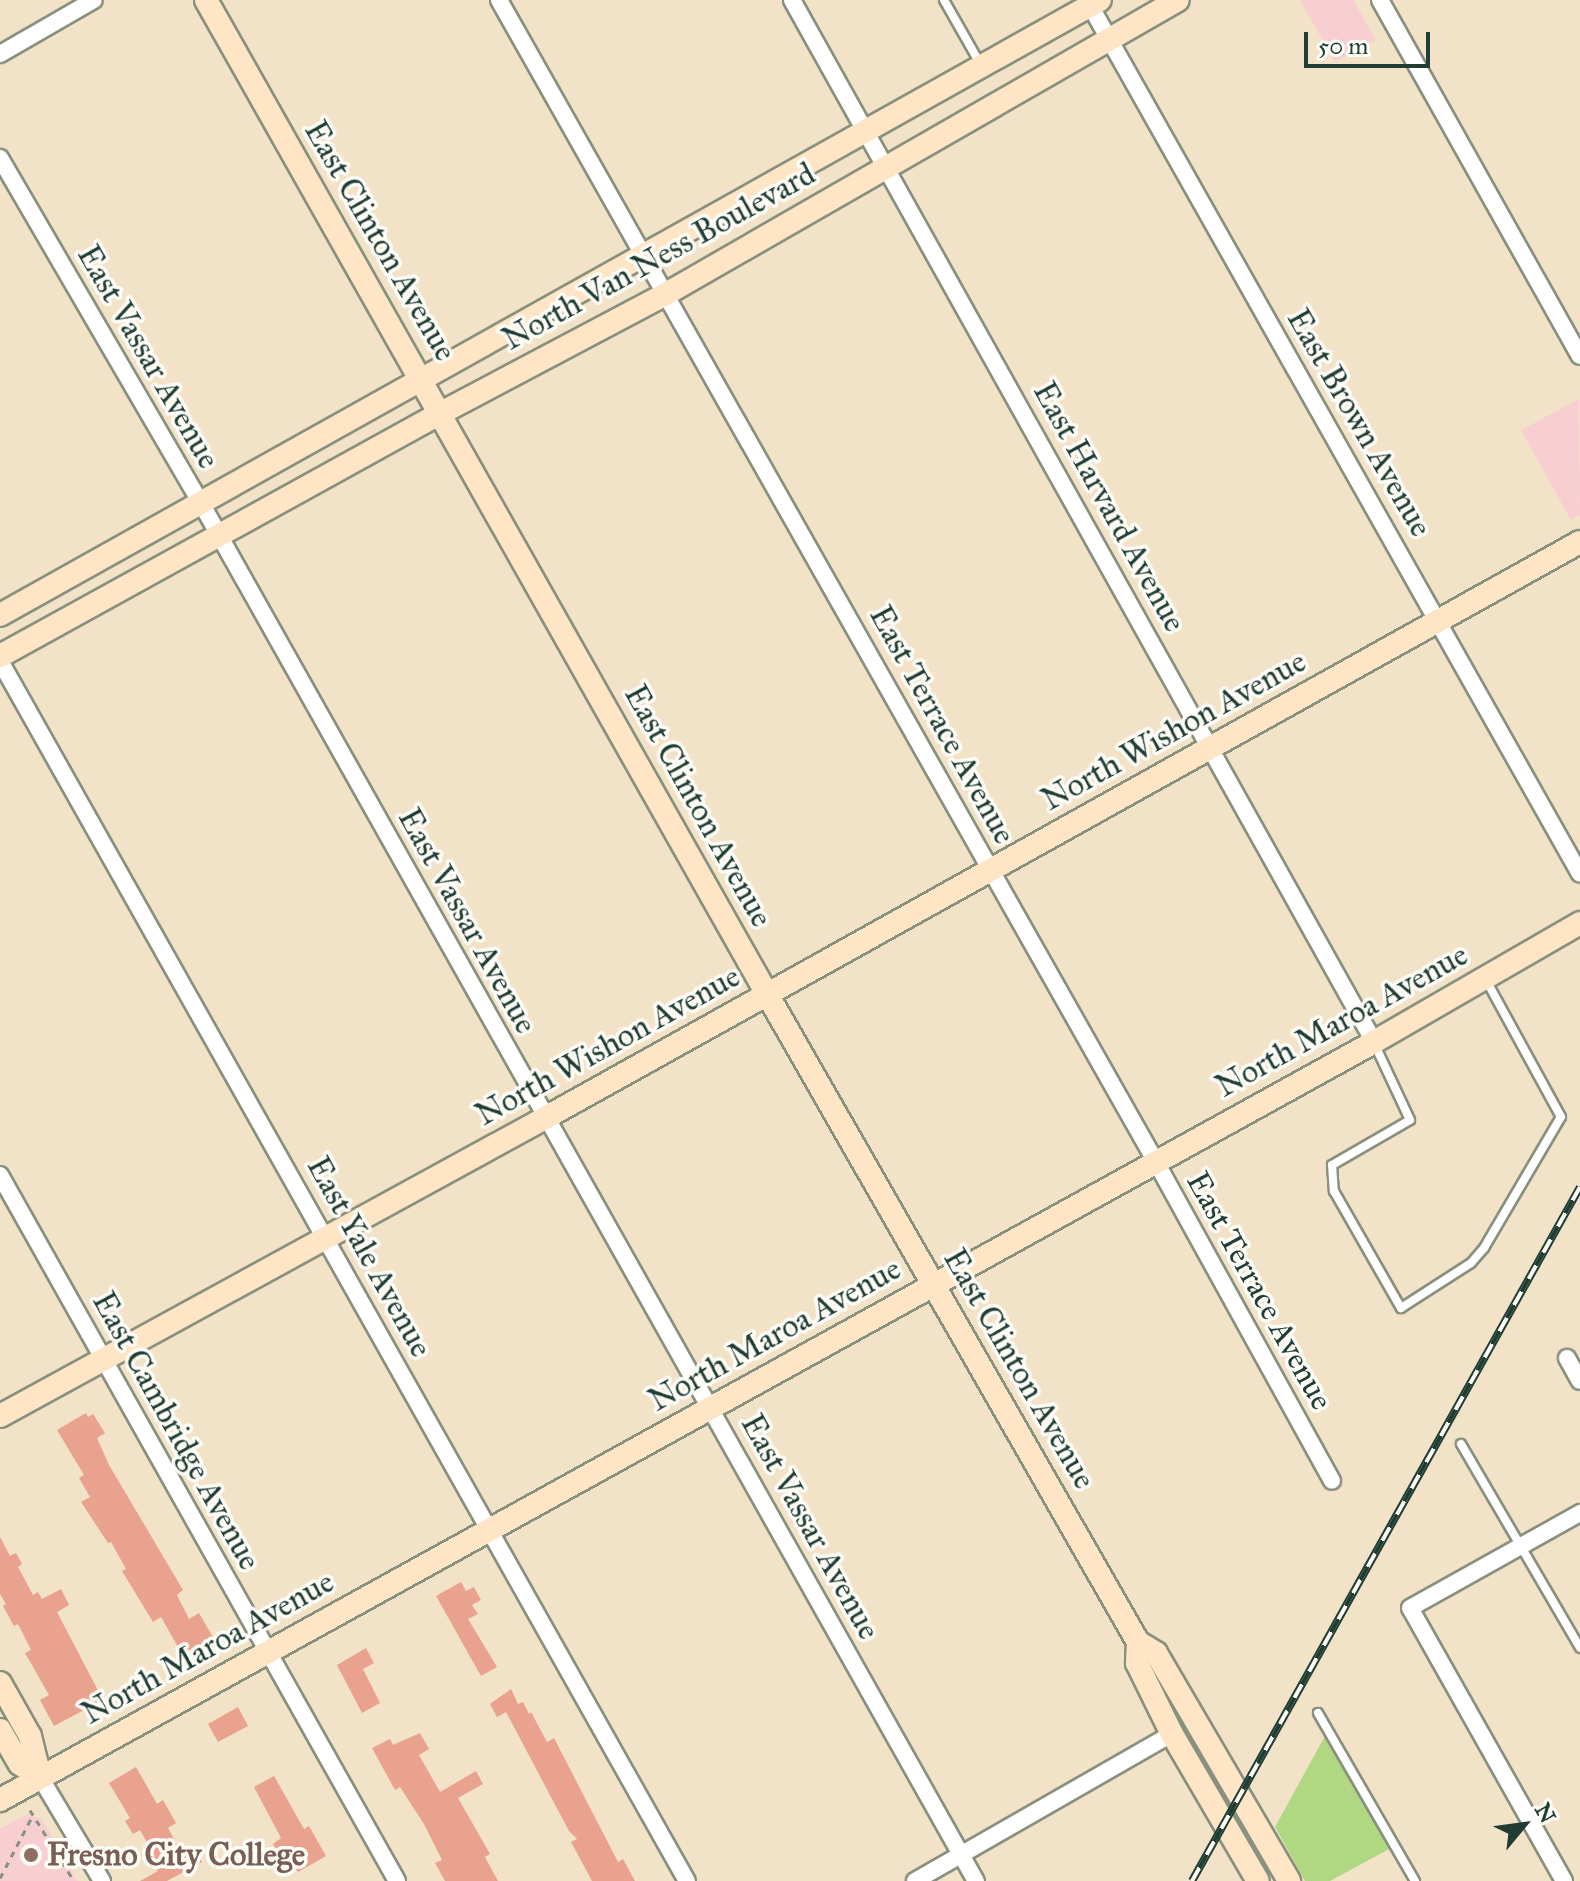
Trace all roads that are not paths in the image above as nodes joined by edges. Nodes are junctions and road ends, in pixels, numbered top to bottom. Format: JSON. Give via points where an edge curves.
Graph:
{"nodes":[{"id":1,"x":94,"y":0,"type":"edge"},
{"id":2,"x":206,"y":0,"type":"edge"},
{"id":3,"x":499,"y":0,"type":"edge"},
{"id":4,"x":792,"y":0,"type":"edge"},
{"id":5,"x":944,"y":0,"type":"edge"},
{"id":6,"x":1178,"y":0,"type":"edge"},
{"id":7,"x":1380,"y":0,"type":"edge"},
{"id":8,"x":1092,"y":2,"type":"edge"},
{"id":9,"x":1109,"y":39,"type":"junction"},
{"id":10,"x":0,"y":54,"type":"edge"},
{"id":11,"x":982,"y":68,"type":"junction"},
{"id":12,"x":867,"y":131,"type":"junction"},
{"id":13,"x":0,"y":158,"type":"edge"},
{"id":14,"x":887,"y":166,"type":"junction"},
{"id":15,"x":643,"y":254,"type":"junction"},
{"id":16,"x":666,"y":294,"type":"junction"},
{"id":17,"x":1580,"y":356,"type":"edge"},
{"id":18,"x":422,"y":380,"type":"junction"},
{"id":19,"x":441,"y":413,"type":"junction"},
{"id":20,"x":201,"y":503,"type":"junction"},
{"id":21,"x":219,"y":535,"type":"junction"},
{"id":22,"x":1580,"y":542,"type":"edge"},
{"id":23,"x":0,"y":615,"type":"edge"},
{"id":24,"x":1439,"y":621,"type":"junction"},
{"id":25,"x":0,"y":659,"type":"edge"},
{"id":26,"x":1210,"y":747,"type":"junction"},
{"id":27,"x":991,"y":870,"type":"junction"},
{"id":28,"x":1580,"y":874,"type":"edge"},
{"id":29,"x":1580,"y":923,"type":"edge"},
{"id":30,"x":1485,"y":978,"type":"junction"},
{"id":31,"x":767,"y":994,"type":"junction"},
{"id":32,"x":1374,"y":1042,"type":"junction"},
{"id":33,"x":545,"y":1118,"type":"junction"},
{"id":34,"x":1156,"y":1162,"type":"junction"},
{"id":35,"x":0,"y":1175,"type":"edge"},
{"id":36,"x":325,"y":1237,"type":"junction"},
{"id":37,"x":934,"y":1285,"type":"junction"},
{"id":38,"x":104,"y":1357,"type":"junction"},
{"id":39,"x":1567,"y":1358,"type":"dead end"},
{"id":40,"x":1580,"y":1381,"type":"edge"},
{"id":41,"x":711,"y":1406,"type":"junction"},
{"id":42,"x":0,"y":1416,"type":"edge"},
{"id":43,"x":1461,"y":1444,"type":"dead end"},
{"id":44,"x":1332,"y":1481,"type":"dead end"},
{"id":45,"x":1580,"y":1513,"type":"edge"},
{"id":46,"x":490,"y":1529,"type":"junction"},
{"id":47,"x":1522,"y":1545,"type":"junction"},
{"id":48,"x":1138,"y":1642,"type":"junction"},
{"id":49,"x":1580,"y":1648,"type":"edge"},
{"id":50,"x":267,"y":1651,"type":"junction"},
{"id":51,"x":0,"y":1683,"type":"edge"},
{"id":52,"x":1318,"y":1713,"type":"dead end"},
{"id":53,"x":0,"y":1730,"type":"edge"},
{"id":54,"x":1172,"y":1734,"type":"junction"},
{"id":55,"x":40,"y":1777,"type":"junction"},
{"id":56,"x":1241,"y":1796,"type":"junction"},
{"id":57,"x":0,"y":1800,"type":"edge"},
{"id":58,"x":961,"y":1856,"type":"junction"},
{"id":59,"x":102,"y":1881,"type":"edge"},
{"id":60,"x":397,"y":1881,"type":"edge"},
{"id":61,"x":687,"y":1881,"type":"edge"},
{"id":62,"x":915,"y":1881,"type":"edge"},
{"id":63,"x":976,"y":1881,"type":"edge"},
{"id":64,"x":1258,"y":1881,"type":"edge"},
{"id":65,"x":1289,"y":1881,"type":"edge"},
{"id":66,"x":1415,"y":1881,"type":"edge"},
{"id":67,"x":1564,"y":1881,"type":"edge"}],
"edges":[{"from":1,"to":10,"type":"street"},
{"from":2,"to":18,"type":"main road","name":"East Clinton Avenue"},
{"from":3,"to":15,"type":"street","name":"East Terrace Avenue"},
{"from":4,"to":12,"type":"street","name":"East Harvard Avenue"},
{"from":5,"to":11,"type":"lane"},
{"from":6,"to":9,"type":"main road","name":"North Van Ness Boulevard"},
{"from":7,"to":17,"type":"street"},
{"from":8,"to":9,"type":"street","name":"East Brown Avenue"},
{"from":8,"to":11,"type":"main road","name":"North Van Ness Boulevard"},
{"from":9,"to":14,"type":"main road","name":"North Van Ness Boulevard"},
{"from":9,"to":24,"type":"street","name":"East Brown Avenue"},
{"from":11,"to":12,"type":"main road","name":"North Van Ness Boulevard"},
{"from":12,"to":14,"type":"street","name":"East Harvard Avenue"},
{"from":12,"to":15,"type":"main road","name":"North Van Ness Boulevard"},
{"from":13,"to":20,"type":"street","name":"East Vassar Avenue"},
{"from":14,"to":16,"type":"main road","name":"North Van Ness Boulevard"},
{"from":14,"to":26,"type":"street","name":"East Harvard Avenue"},
{"from":15,"to":16,"type":"street","name":"East Terrace Avenue"},
{"from":15,"to":18,"type":"main road","name":"North Van Ness Boulevard"},
{"from":16,"to":19,"type":"main road","name":"North Van Ness Boulevard"},
{"from":16,"to":27,"type":"street","name":"East Terrace Avenue"},
{"from":18,"to":19,"type":"main road","name":"East Clinton Avenue"},
{"from":18,"to":20,"type":"main road","name":"North Van Ness Boulevard"},
{"from":19,"to":21,"type":"main road","name":"North Van Ness Boulevard"},
{"from":19,"to":31,"type":"main road","name":"East Clinton Avenue"},
{"from":20,"to":21,"type":"street","name":"East Vassar Avenue"},
{"from":20,"to":23,"type":"main road","name":"North Van Ness Boulevard"},
{"from":21,"to":25,"type":"main road","name":"North Van Ness Boulevard"},
{"from":21,"to":33,"type":"street","name":"East Vassar Avenue"},
{"from":22,"to":24,"type":"main road","name":"North Wishon Avenue"},
{"from":24,"to":26,"type":"main road","name":"North Wishon Avenue"},
{"from":24,"to":28,"type":"street","name":"East Brown Avenue"},
{"from":25,"to":36,"type":"street","name":"East Yale Avenue"},
{"from":26,"to":27,"type":"main road","name":"North Wishon Avenue"},
{"from":26,"to":32,"type":"street","name":"East Harvard Avenue"},
{"from":27,"to":31,"type":"main road","name":"North Wishon Avenue"},
{"from":27,"to":34,"type":"street","name":"East Terrace Avenue"},
{"from":29,"to":30,"type":"main road","name":"North Maroa Avenue"},
{"from":30,"to":32,"type":"main road","name":"North Maroa Avenue"},
{"from":30,"to":32,"type":"lane","via":[[1561,1117],[1484,1248],[1471,1263],[1401,1308],[1334,1191],[1332,1165],[1410,1120]]},
{"from":31,"to":33,"type":"main road","name":"North Wishon Avenue"},
{"from":31,"to":37,"type":"main road","name":"East Clinton Avenue"},
{"from":32,"to":34,"type":"main road","name":"North Maroa Avenue"},
{"from":33,"to":36,"type":"main road","name":"North Wishon Avenue"},
{"from":33,"to":41,"type":"street","name":"East Vassar Avenue"},
{"from":34,"to":37,"type":"main road","name":"North Maroa Avenue"},
{"from":34,"to":44,"type":"street","name":"East Terrace Avenue"},
{"from":35,"to":38,"type":"street","name":"East Cambridge Avenue"},
{"from":36,"to":38,"type":"main road","name":"North Wishon Avenue"},
{"from":36,"to":46,"type":"street","name":"East Yale Avenue"},
{"from":37,"to":41,"type":"main road","name":"North Maroa Avenue"},
{"from":37,"to":48,"type":"main road","name":"East Clinton Avenue"},
{"from":38,"to":42,"type":"main road","name":"North Wishon Avenue"},
{"from":38,"to":50,"type":"street","name":"East Cambridge Avenue"},
{"from":39,"to":40,"type":"street"},
{"from":41,"to":46,"type":"main road","name":"North Maroa Avenue"},
{"from":41,"to":58,"type":"street","name":"East Vassar Avenue"},
{"from":43,"to":47,"type":"lane"},
{"from":45,"to":47,"type":"street"},
{"from":46,"to":50,"type":"main road","name":"North Maroa Avenue"},
{"from":46,"to":61,"type":"street","name":"East Yale Avenue"},
{"from":47,"to":49,"type":"lane"},
{"from":47,"to":67,"type":"street","via":[[1410,1608]]},
{"from":48,"to":54,"type":"main road","name":"East Clinton Avenue","via":[[1137,1663]]},
{"from":48,"to":56,"type":"main road","name":"East Clinton Avenue","via":[[1156,1653]]},
{"from":50,"to":55,"type":"main road","name":"North Maroa Avenue"},
{"from":50,"to":60,"type":"street","name":"East Cambridge Avenue"},
{"from":51,"to":55,"type":"main road","via":[[30,1736]]},
{"from":52,"to":66,"type":"lane"},
{"from":53,"to":55,"type":"main road","via":[[20,1764]]},
{"from":54,"to":56,"type":"main road","via":[[1189,1738],[1210,1770]]},
{"from":54,"to":58,"type":"street"},
{"from":54,"to":64,"type":"main road","name":"East Clinton Avenue"},
{"from":55,"to":57,"type":"main road","name":"North Maroa Avenue"},
{"from":55,"to":59,"type":"street"},
{"from":56,"to":65,"type":"main road","name":"East Clinton Avenue"},
{"from":58,"to":62,"type":"street"},
{"from":58,"to":63,"type":"street","name":"East Vassar Avenue"}]}
